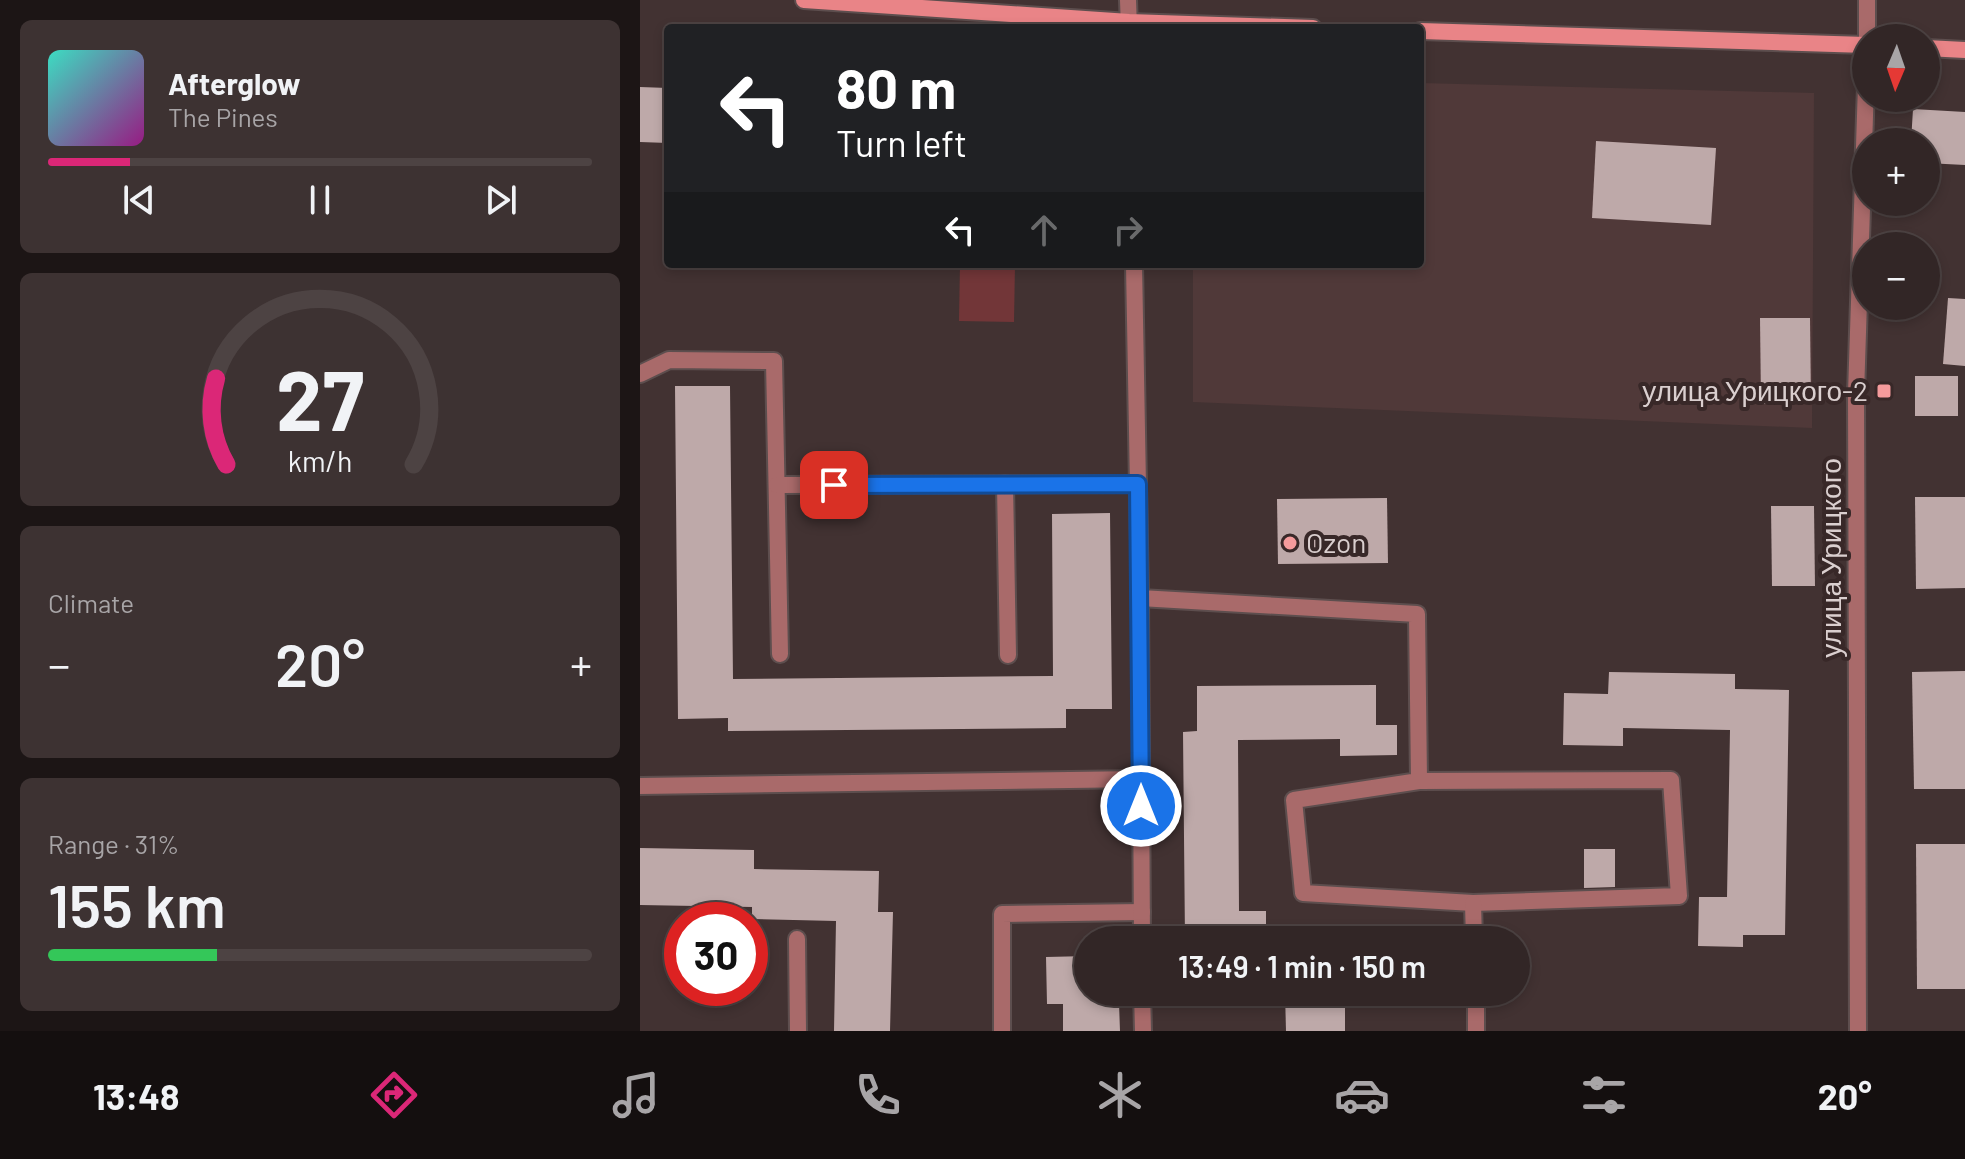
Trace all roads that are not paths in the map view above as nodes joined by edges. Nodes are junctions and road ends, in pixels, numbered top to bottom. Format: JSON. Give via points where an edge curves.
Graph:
{"nodes":[{"id":1,"x":804,"y":0,"type":"edge"},
{"id":2,"x":1128,"y":0,"type":"edge"},
{"id":3,"x":1867,"y":0,"type":"edge"},
{"id":4,"x":1116,"y":24,"type":"edge"},
{"id":5,"x":1129,"y":24,"type":"edge"},
{"id":6,"x":1867,"y":24,"type":"edge"},
{"id":7,"x":1424,"y":31,"type":"edge"},
{"id":8,"x":1852,"y":45,"type":"edge"},
{"id":9,"x":1940,"y":49,"type":"edge"},
{"id":10,"x":1965,"y":50,"type":"edge"},
{"id":11,"x":1865,"y":112,"type":"edge"},
{"id":12,"x":1134,"y":268,"type":"edge"},
{"id":13,"x":640,"y":374,"type":"edge"},
{"id":14,"x":1005,"y":484,"type":"junction"},
{"id":15,"x":1138,"y":484,"type":"junction"},
{"id":16,"x":777,"y":485,"type":"junction"},
{"id":17,"x":1140,"y":598,"type":"junction"},
{"id":18,"x":780,"y":654,"type":"dead end"},
{"id":19,"x":1008,"y":655,"type":"dead end"},
{"id":20,"x":1141,"y":779,"type":"junction"},
{"id":21,"x":1419,"y":781,"type":"junction"},
{"id":22,"x":640,"y":786,"type":"edge"},
{"id":23,"x":1473,"y":903,"type":"junction"},
{"id":24,"x":1142,"y":912,"type":"junction"},
{"id":25,"x":1142,"y":926,"type":"edge"},
{"id":26,"x":1474,"y":926,"type":"edge"},
{"id":27,"x":797,"y":939,"type":"dead end"},
{"id":28,"x":1142,"y":1006,"type":"edge"},
{"id":29,"x":1476,"y":1006,"type":"edge"},
{"id":30,"x":798,"y":1031,"type":"edge"},
{"id":31,"x":1002,"y":1031,"type":"edge"},
{"id":32,"x":1143,"y":1031,"type":"edge"},
{"id":33,"x":1476,"y":1031,"type":"edge"},
{"id":34,"x":1858,"y":1031,"type":"edge"}],
"edges":[{"from":1,"to":4,"type":"street"},
{"from":2,"to":5,"type":"street"},
{"from":3,"to":6,"type":"street"},
{"from":7,"to":8,"type":"street"},
{"from":9,"to":10,"type":"street"},
{"from":11,"to":34,"type":"street","name":"улица Урицкого","via":[[1856,394]]},
{"from":12,"to":15,"type":"street"},
{"from":13,"to":16,"type":"street","via":[[669,360],[774,361]]},
{"from":14,"to":15,"type":"street"},
{"from":14,"to":16,"type":"street"},
{"from":14,"to":19,"type":"street"},
{"from":15,"to":17,"type":"street"},
{"from":16,"to":18,"type":"street"},
{"from":17,"to":20,"type":"street"},
{"from":17,"to":21,"type":"street","via":[[1417,614]]},
{"from":20,"to":22,"type":"street"},
{"from":20,"to":24,"type":"street"},
{"from":21,"to":23,"type":"street","via":[[1294,800],[1303,893]]},
{"from":21,"to":23,"type":"street","via":[[1671,780],[1679,896]]},
{"from":23,"to":26,"type":"street"},
{"from":24,"to":25,"type":"street"},
{"from":24,"to":31,"type":"street","via":[[1002,914]]},
{"from":27,"to":30,"type":"street"},
{"from":28,"to":32,"type":"street"},
{"from":29,"to":33,"type":"street"}]}
